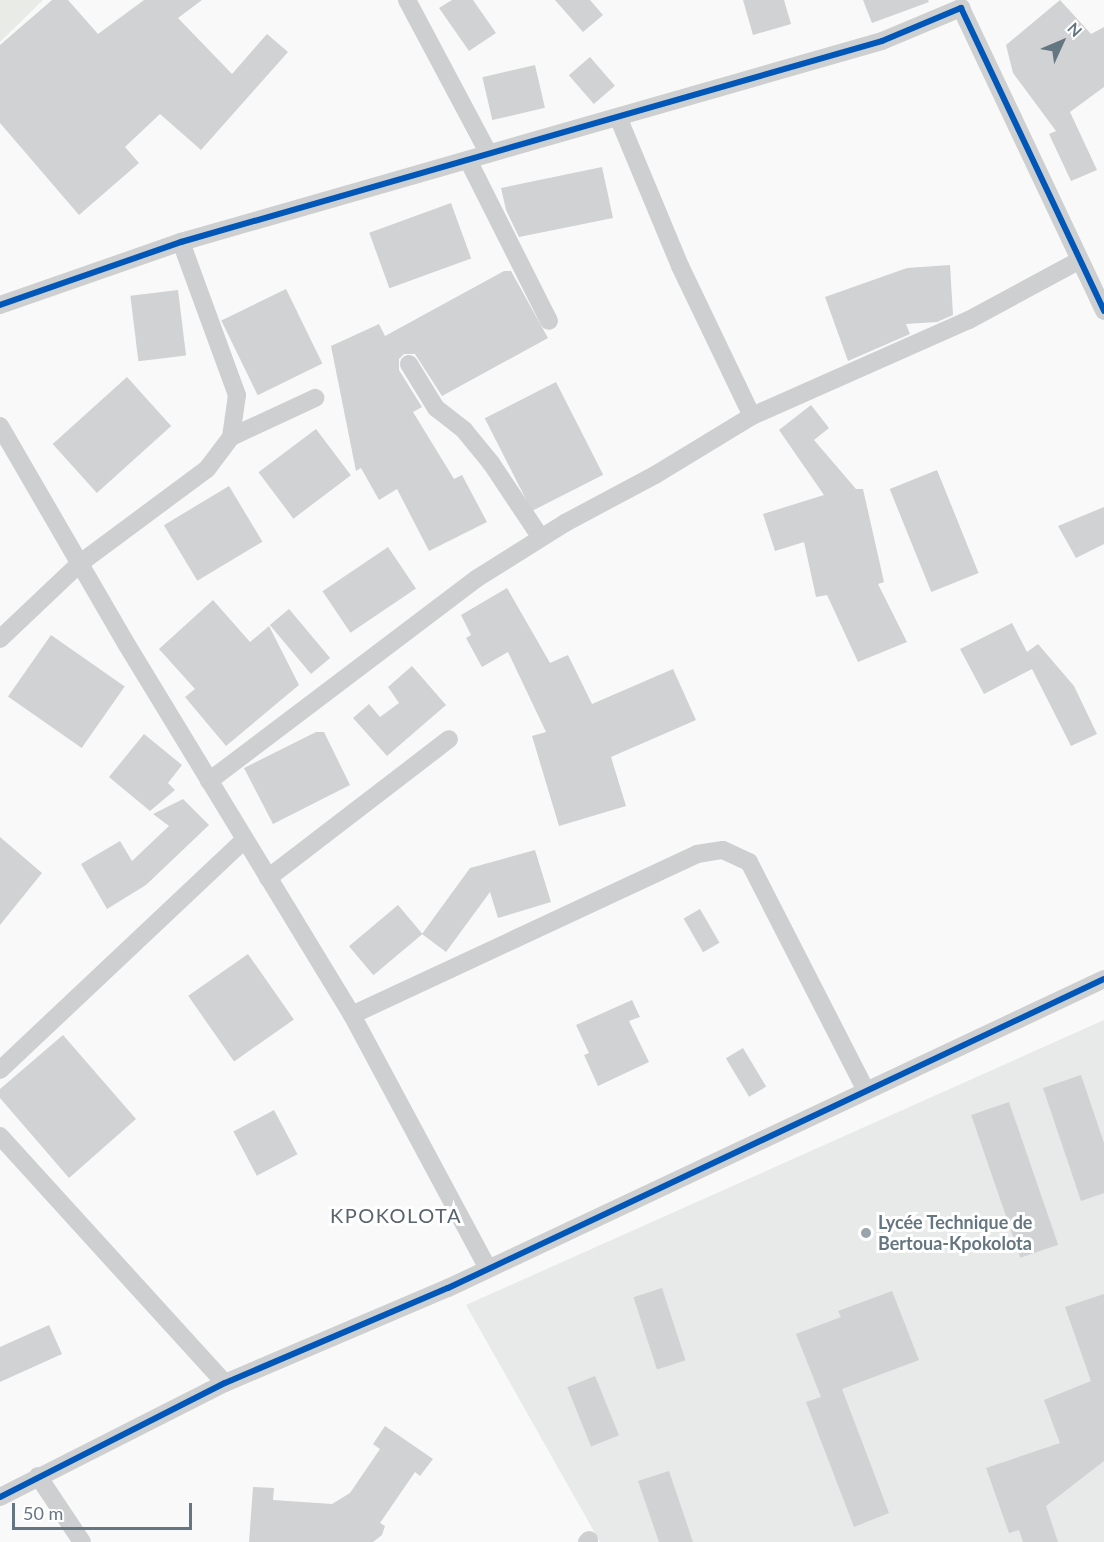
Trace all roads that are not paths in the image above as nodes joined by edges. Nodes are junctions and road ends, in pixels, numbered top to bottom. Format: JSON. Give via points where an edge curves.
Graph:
{"nodes":[{"id":1,"x":407,"y":0,"type":"edge"},
{"id":2,"x":966,"y":3,"type":"edge"},
{"id":3,"x":618,"y":117,"type":"junction"},
{"id":4,"x":489,"y":154,"type":"junction"},
{"id":5,"x":468,"y":160,"type":"junction"},
{"id":6,"x":181,"y":242,"type":"junction"},
{"id":7,"x":1078,"y":261,"type":"junction"},
{"id":8,"x":0,"y":305,"type":"edge"},
{"id":9,"x":1104,"y":311,"type":"edge"},
{"id":10,"x":549,"y":321,"type":"dead end"},
{"id":11,"x":409,"y":364,"type":"dead end"},
{"id":12,"x":315,"y":398,"type":"dead end"},
{"id":13,"x":752,"y":416,"type":"junction"},
{"id":14,"x":0,"y":426,"type":"edge"},
{"id":15,"x":231,"y":437,"type":"junction"},
{"id":16,"x":541,"y":538,"type":"junction"},
{"id":17,"x":79,"y":564,"type":"junction"},
{"id":18,"x":0,"y":639,"type":"edge"},
{"id":19,"x":449,"y":739,"type":"dead end"},
{"id":20,"x":209,"y":782,"type":"junction"},
{"id":21,"x":244,"y":840,"type":"junction"},
{"id":22,"x":268,"y":878,"type":"junction"},
{"id":23,"x":1104,"y":979,"type":"edge"},
{"id":24,"x":352,"y":1015,"type":"junction"},
{"id":25,"x":0,"y":1070,"type":"edge"},
{"id":26,"x":866,"y":1091,"type":"junction"},
{"id":27,"x":0,"y":1136,"type":"edge"},
{"id":28,"x":488,"y":1269,"type":"junction"},
{"id":29,"x":225,"y":1383,"type":"junction"},
{"id":30,"x":38,"y":1476,"type":"junction"},
{"id":31,"x":0,"y":1497,"type":"edge"},
{"id":32,"x":82,"y":1542,"type":"edge"}],
"edges":[{"from":1,"to":4,"type":"street"},
{"from":2,"to":3,"type":"street","via":[[882,41]]},
{"from":2,"to":7,"type":"street"},
{"from":3,"to":4,"type":"street"},
{"from":3,"to":13,"type":"street","via":[[680,266]]},
{"from":4,"to":5,"type":"street"},
{"from":5,"to":6,"type":"street"},
{"from":5,"to":10,"type":"street"},
{"from":6,"to":8,"type":"street"},
{"from":6,"to":15,"type":"street","via":[[237,395]]},
{"from":7,"to":9,"type":"street"},
{"from":7,"to":13,"type":"street","via":[[969,320]]},
{"from":11,"to":16,"type":"street","via":[[436,408],[464,430],[491,463]]},
{"from":12,"to":15,"type":"street"},
{"from":13,"to":16,"type":"street"},
{"from":14,"to":17,"type":"street"},
{"from":15,"to":17,"type":"street","via":[[207,470]]},
{"from":16,"to":20,"type":"street","via":[[476,579]]},
{"from":17,"to":18,"type":"street"},
{"from":17,"to":20,"type":"street"},
{"from":19,"to":22,"type":"street"},
{"from":20,"to":21,"type":"street"},
{"from":21,"to":22,"type":"street"},
{"from":21,"to":25,"type":"street"},
{"from":22,"to":24,"type":"street"},
{"from":23,"to":26,"type":"street"},
{"from":24,"to":26,"type":"street","via":[[697,854],[723,849],[749,862]]},
{"from":24,"to":28,"type":"street"},
{"from":26,"to":28,"type":"street"},
{"from":27,"to":29,"type":"street"},
{"from":28,"to":29,"type":"street"},
{"from":29,"to":30,"type":"street"},
{"from":30,"to":31,"type":"street"},
{"from":30,"to":32,"type":"street"}]}
